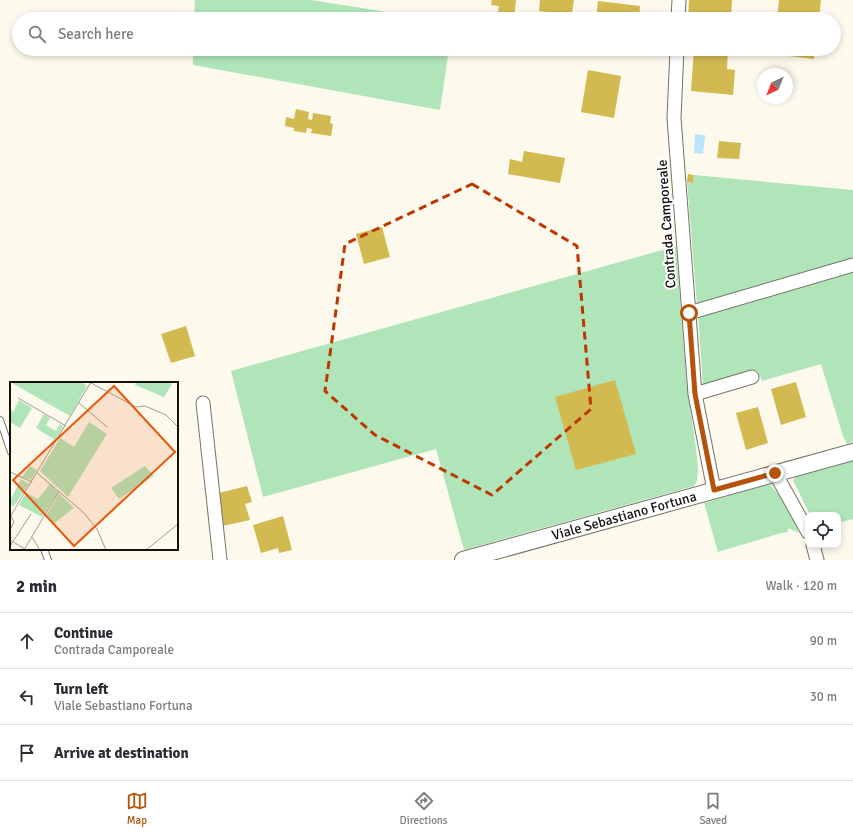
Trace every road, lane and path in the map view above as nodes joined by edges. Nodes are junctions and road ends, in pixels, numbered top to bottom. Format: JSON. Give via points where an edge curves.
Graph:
{"nodes":[{"id":1,"x":678,"y":0,"type":"edge"},
{"id":2,"x":678,"y":12,"type":"edge"},
{"id":3,"x":677,"y":56,"type":"edge"},
{"id":4,"x":853,"y":265,"type":"edge"},
{"id":5,"x":689,"y":313,"type":"junction"},
{"id":6,"x":752,"y":377,"type":"dead end"},
{"id":7,"x":695,"y":394,"type":"junction"},
{"id":8,"x":203,"y":403,"type":"dead end"},
{"id":9,"x":0,"y":420,"type":"edge"},
{"id":10,"x":10,"y":449,"type":"edge"},
{"id":11,"x":853,"y":452,"type":"edge"},
{"id":12,"x":775,"y":473,"type":"junction"},
{"id":13,"x":714,"y":490,"type":"junction"},
{"id":14,"x":805,"y":527,"type":"edge"},
{"id":15,"x":814,"y":548,"type":"edge"},
{"id":16,"x":44,"y":550,"type":"edge"},
{"id":17,"x":48,"y":560,"type":"edge"},
{"id":18,"x":220,"y":560,"type":"edge"},
{"id":19,"x":464,"y":560,"type":"edge"},
{"id":20,"x":817,"y":560,"type":"edge"}],
"edges":[{"from":1,"to":2,"type":"street"},
{"from":3,"to":5,"type":"street","name":"Contrada Camporeale","via":[[674,118]]},
{"from":4,"to":5,"type":"street"},
{"from":5,"to":7,"type":"street","name":"Contrada Camporeale"},
{"from":6,"to":7,"type":"street"},
{"from":7,"to":13,"type":"street","name":"Contrada Camporeale"},
{"from":8,"to":18,"type":"street"},
{"from":9,"to":10,"type":"lane"},
{"from":11,"to":12,"type":"street","name":"Viale Sebastiano Fortuna"},
{"from":12,"to":13,"type":"street","name":"Viale Sebastiano Fortuna"},
{"from":12,"to":14,"type":"street"},
{"from":13,"to":19,"type":"street","name":"Viale Sebastiano Fortuna"},
{"from":15,"to":20,"type":"street"},
{"from":16,"to":17,"type":"lane"}]}
